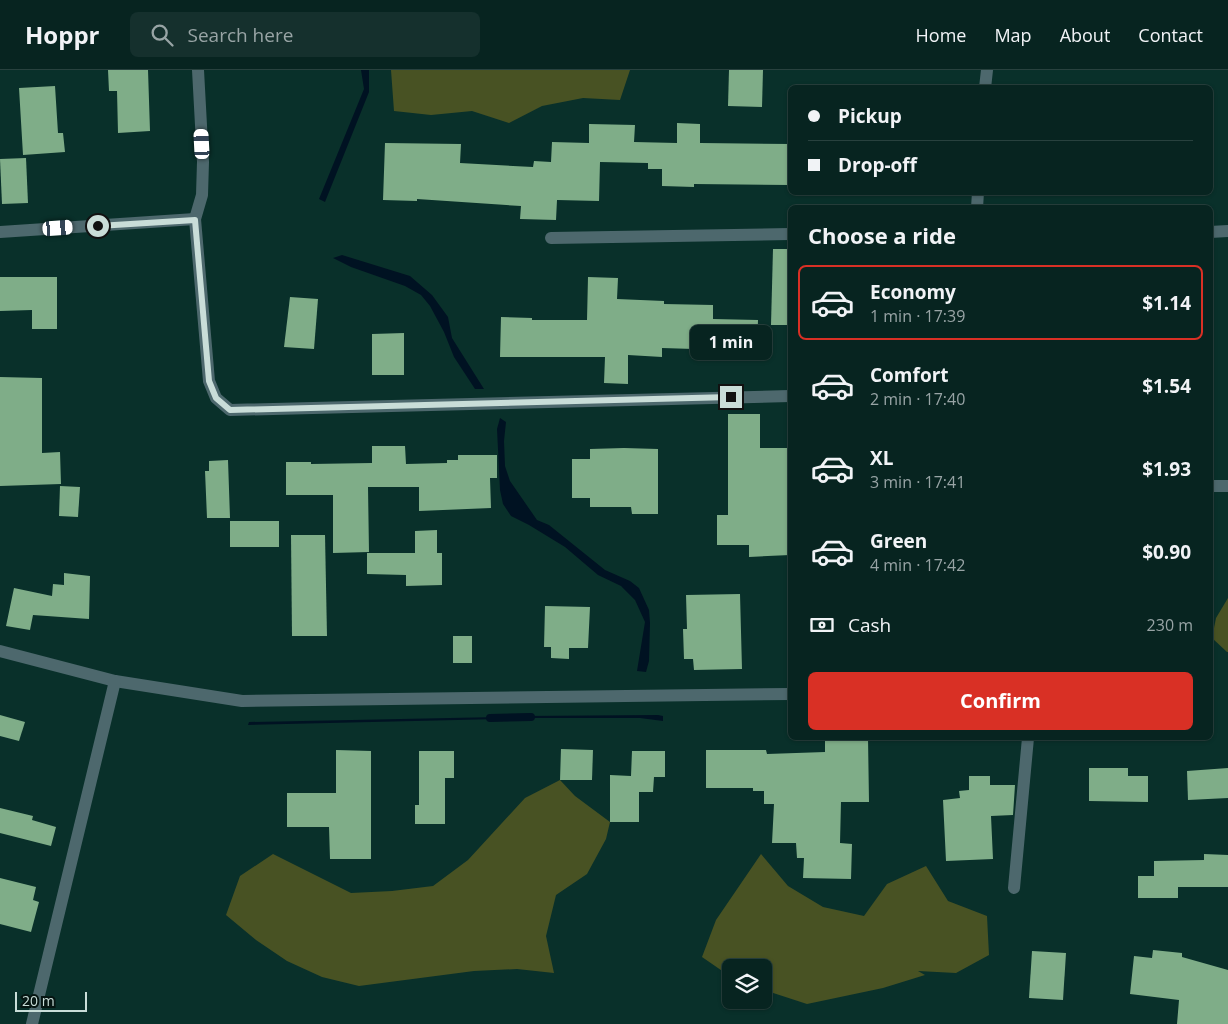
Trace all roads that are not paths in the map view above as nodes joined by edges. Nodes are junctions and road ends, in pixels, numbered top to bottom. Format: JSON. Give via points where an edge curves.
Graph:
{"nodes":[{"id":1,"x":198,"y":70,"type":"edge"},
{"id":2,"x":986,"y":70,"type":"edge"},
{"id":3,"x":985,"y":85,"type":"edge"},
{"id":4,"x":195,"y":220,"type":"junction"},
{"id":5,"x":1228,"y":231,"type":"edge"},
{"id":6,"x":0,"y":232,"type":"edge"},
{"id":7,"x":1213,"y":232,"type":"edge"},
{"id":8,"x":788,"y":234,"type":"edge"},
{"id":9,"x":551,"y":238,"type":"dead end"},
{"id":10,"x":788,"y":396,"type":"edge"},
{"id":11,"x":1213,"y":486,"type":"edge"},
{"id":12,"x":1228,"y":486,"type":"edge"},
{"id":13,"x":0,"y":651,"type":"edge"},
{"id":14,"x":114,"y":681,"type":"junction"},
{"id":15,"x":788,"y":694,"type":"edge"},
{"id":16,"x":1028,"y":740,"type":"edge"},
{"id":17,"x":1014,"y":888,"type":"dead end"},
{"id":18,"x":32,"y":1024,"type":"edge"}],
"edges":[{"from":1,"to":4,"type":"street","via":[[203,162],[202,195]]},
{"from":2,"to":3,"type":"street"},
{"from":4,"to":6,"type":"street"},
{"from":4,"to":10,"type":"street","via":[[209,381],[216,398],[230,410]]},
{"from":5,"to":7,"type":"street"},
{"from":8,"to":9,"type":"street"},
{"from":11,"to":12,"type":"street"},
{"from":13,"to":14,"type":"street"},
{"from":14,"to":15,"type":"street","via":[[242,701]]},
{"from":14,"to":18,"type":"street"},
{"from":16,"to":17,"type":"street"}]}
